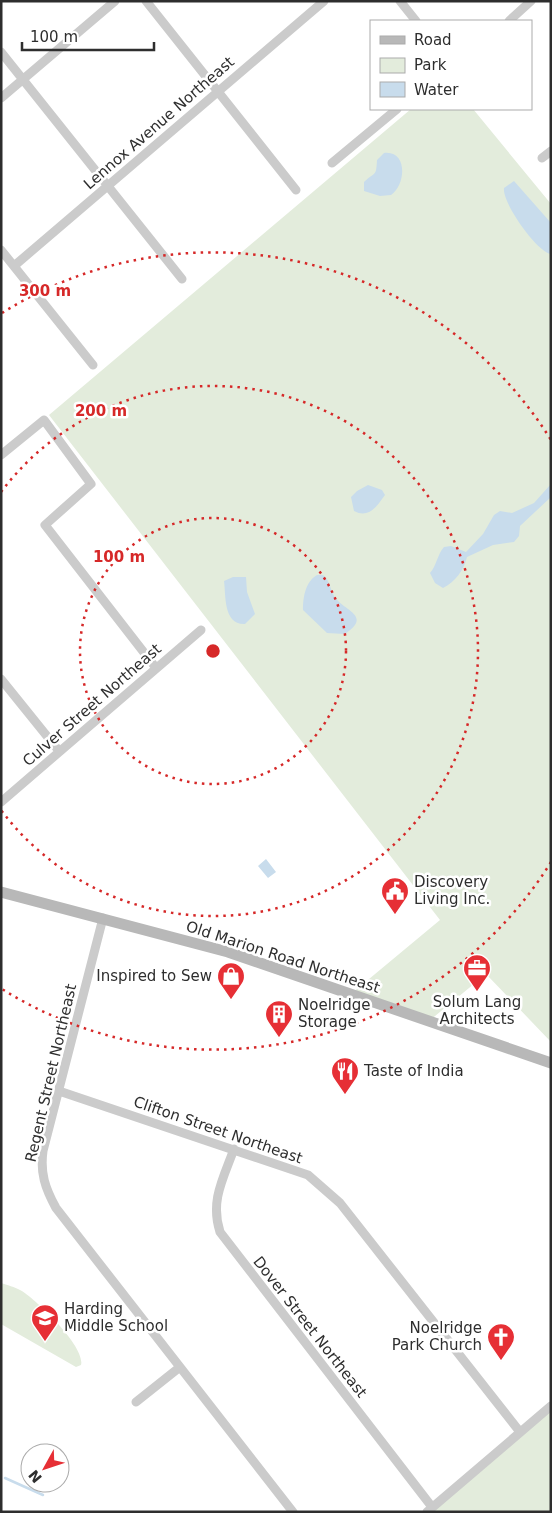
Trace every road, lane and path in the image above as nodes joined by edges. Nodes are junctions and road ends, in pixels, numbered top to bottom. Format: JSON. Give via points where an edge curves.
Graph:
{"nodes":[{"id":1,"x":115,"y":1,"type":"edge"},
{"id":2,"x":146,"y":1,"type":"edge"},
{"id":3,"x":324,"y":1,"type":"edge"},
{"id":4,"x":400,"y":1,"type":"edge"},
{"id":5,"x":531,"y":1,"type":"edge"},
{"id":6,"x":415,"y":20,"type":"edge"},
{"id":7,"x":510,"y":20,"type":"edge"},
{"id":8,"x":1,"y":52,"type":"edge"},
{"id":9,"x":23,"y":79,"type":"junction"},
{"id":10,"x":217,"y":90,"type":"junction"},
{"id":11,"x":1,"y":98,"type":"edge"},
{"id":12,"x":396,"y":110,"type":"edge"},
{"id":13,"x":551,"y":151,"type":"edge"},
{"id":14,"x":542,"y":158,"type":"dead end"},
{"id":15,"x":332,"y":163,"type":"dead end"},
{"id":16,"x":108,"y":185,"type":"junction"},
{"id":17,"x":296,"y":190,"type":"dead end"},
{"id":18,"x":1,"y":250,"type":"edge"},
{"id":19,"x":14,"y":266,"type":"junction"},
{"id":20,"x":182,"y":279,"type":"dead end"},
{"id":21,"x":93,"y":365,"type":"dead end"},
{"id":22,"x":1,"y":455,"type":"edge"},
{"id":23,"x":201,"y":630,"type":"dead end"},
{"id":24,"x":156,"y":668,"type":"junction"},
{"id":25,"x":1,"y":678,"type":"edge"},
{"id":26,"x":59,"y":751,"type":"junction"},
{"id":27,"x":1,"y":802,"type":"edge"},
{"id":28,"x":1,"y":892,"type":"edge"},
{"id":29,"x":102,"y":918,"type":"junction"},
{"id":30,"x":551,"y":1063,"type":"edge"},
{"id":31,"x":59,"y":1091,"type":"junction"},
{"id":32,"x":234,"y":1149,"type":"junction"},
{"id":33,"x":180,"y":1367,"type":"junction"},
{"id":34,"x":136,"y":1402,"type":"dead end"},
{"id":35,"x":551,"y":1406,"type":"edge"},
{"id":36,"x":520,"y":1432,"type":"junction"},
{"id":37,"x":430,"y":1509,"type":"edge"},
{"id":38,"x":293,"y":1512,"type":"edge"}],
"edges":[{"from":1,"to":9,"type":"street"},
{"from":2,"to":10,"type":"street"},
{"from":3,"to":10,"type":"street","name":"Lennox Avenue Northeast"},
{"from":4,"to":6,"type":"street"},
{"from":5,"to":7,"type":"street"},
{"from":8,"to":9,"type":"street"},
{"from":9,"to":11,"type":"street"},
{"from":9,"to":16,"type":"street"},
{"from":10,"to":16,"type":"street","name":"Lennox Avenue Northeast"},
{"from":10,"to":17,"type":"street"},
{"from":12,"to":15,"type":"street"},
{"from":13,"to":14,"type":"street"},
{"from":16,"to":19,"type":"street","name":"Lennox Avenue Northeast"},
{"from":16,"to":20,"type":"street"},
{"from":18,"to":19,"type":"street"},
{"from":19,"to":21,"type":"street"},
{"from":22,"to":24,"type":"street","via":[[44,420],[91,484],[45,525]]},
{"from":23,"to":24,"type":"street","name":"Culver Street Northeast"},
{"from":24,"to":26,"type":"street","name":"Culver Street Northeast"},
{"from":25,"to":26,"type":"street"},
{"from":26,"to":27,"type":"street","name":"Culver Street Northeast"},
{"from":28,"to":29,"type":"main road","name":"Old Marion Road Northeast"},
{"from":29,"to":30,"type":"main road","name":"Old Marion Road Northeast","via":[[228,952]]},
{"from":29,"to":31,"type":"street","name":"Regent Street Northeast"},
{"from":31,"to":32,"type":"street","name":"Clifton Street Northeast"},
{"from":31,"to":33,"type":"street","name":"Regent Street Northeast","via":[[42,1156],[44,1185],[56,1208]]},
{"from":32,"to":36,"type":"street","name":"Clifton Street Northeast","via":[[308,1176],[326,1189]]},
{"from":32,"to":37,"type":"street","name":"Dover Street Northeast","via":[[215,1202],[215,1218],[220,1232]]},
{"from":33,"to":34,"type":"street"},
{"from":33,"to":38,"type":"street","name":"Regent Street Northeast"},
{"from":35,"to":36,"type":"street"},
{"from":36,"to":37,"type":"street"}]}
